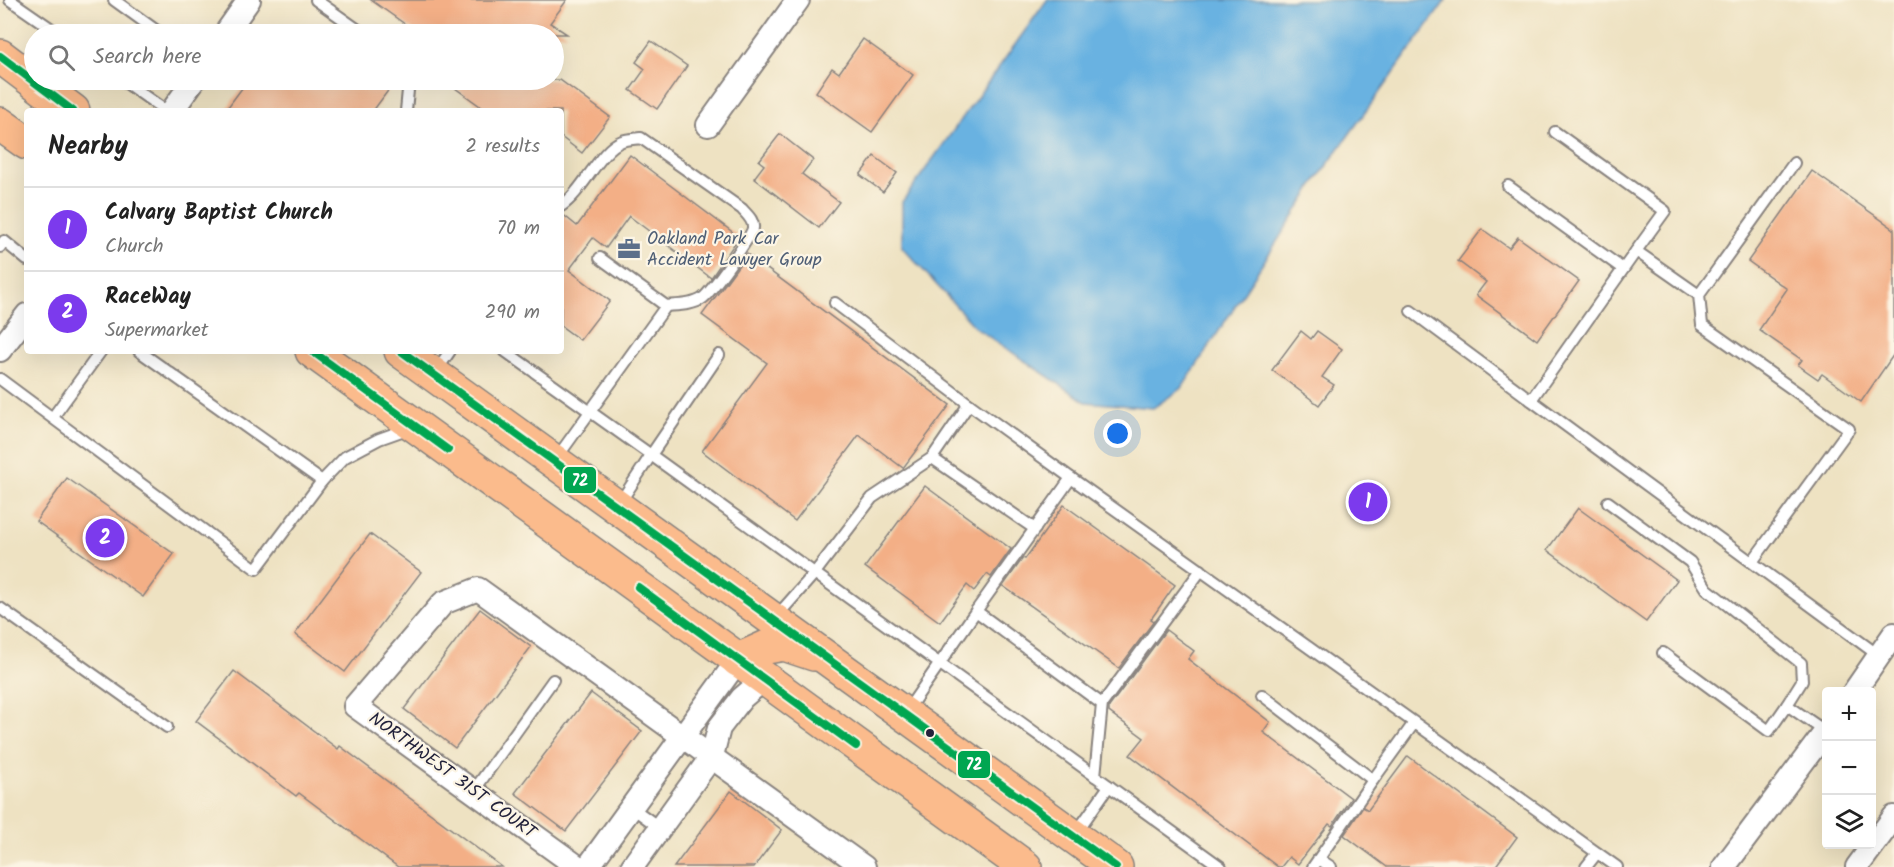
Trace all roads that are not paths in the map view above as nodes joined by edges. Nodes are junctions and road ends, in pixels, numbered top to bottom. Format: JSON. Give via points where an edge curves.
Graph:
{"nodes":[{"id":1,"x":10,"y":0,"type":"edge"},
{"id":2,"x":114,"y":0,"type":"edge"},
{"id":3,"x":249,"y":0,"type":"edge"},
{"id":4,"x":316,"y":0,"type":"edge"},
{"id":5,"x":798,"y":0,"type":"edge"},
{"id":6,"x":44,"y":24,"type":"edge"},
{"id":7,"x":147,"y":24,"type":"edge"},
{"id":8,"x":232,"y":24,"type":"edge"},
{"id":9,"x":350,"y":24,"type":"edge"},
{"id":10,"x":0,"y":56,"type":"edge"},
{"id":11,"x":24,"y":74,"type":"edge"},
{"id":12,"x":45,"y":90,"type":"edge"},
{"id":13,"x":136,"y":90,"type":"edge"},
{"id":14,"x":187,"y":90,"type":"edge"},
{"id":15,"x":408,"y":90,"type":"edge"},
{"id":16,"x":69,"y":108,"type":"edge"},
{"id":17,"x":162,"y":108,"type":"edge"},
{"id":18,"x":174,"y":108,"type":"edge"},
{"id":19,"x":406,"y":108,"type":"edge"},
{"id":20,"x":0,"y":124,"type":"edge"},
{"id":21,"x":708,"y":125,"type":"dead end"},
{"id":22,"x":1555,"y":132,"type":"dead end"},
{"id":23,"x":24,"y":142,"type":"edge"},
{"id":24,"x":1794,"y":163,"type":"dead end"},
{"id":25,"x":1508,"y":186,"type":"dead end"},
{"id":26,"x":564,"y":204,"type":"edge"},
{"id":27,"x":1,"y":242,"type":"edge"},
{"id":28,"x":1636,"y":251,"type":"junction"},
{"id":29,"x":24,"y":258,"type":"edge"},
{"id":30,"x":600,"y":258,"type":"dead end"},
{"id":31,"x":1623,"y":270,"type":"junction"},
{"id":32,"x":1699,"y":296,"type":"junction"},
{"id":33,"x":835,"y":303,"type":"dead end"},
{"id":34,"x":666,"y":306,"type":"junction"},
{"id":35,"x":1411,"y":311,"type":"dead end"},
{"id":36,"x":24,"y":319,"type":"edge"},
{"id":37,"x":0,"y":350,"type":"edge"},
{"id":38,"x":99,"y":354,"type":"edge"},
{"id":39,"x":143,"y":354,"type":"edge"},
{"id":40,"x":316,"y":354,"type":"edge"},
{"id":41,"x":411,"y":354,"type":"edge"},
{"id":42,"x":509,"y":354,"type":"edge"},
{"id":43,"x":718,"y":355,"type":"dead end"},
{"id":44,"x":442,"y":363,"type":"edge"},
{"id":45,"x":0,"y":379,"type":"edge"},
{"id":46,"x":1531,"y":400,"type":"junction"},
{"id":47,"x":969,"y":404,"type":"junction"},
{"id":48,"x":589,"y":411,"type":"junction"},
{"id":49,"x":53,"y":417,"type":"junction"},
{"id":50,"x":415,"y":426,"type":"junction"},
{"id":51,"x":651,"y":455,"type":"junction"},
{"id":52,"x":933,"y":458,"type":"junction"},
{"id":53,"x":554,"y":462,"type":"junction"},
{"id":54,"x":1071,"y":478,"type":"junction"},
{"id":55,"x":322,"y":481,"type":"junction"},
{"id":56,"x":1608,"y":502,"type":"dead end"},
{"id":57,"x":617,"y":506,"type":"junction"},
{"id":58,"x":1035,"y":529,"type":"junction"},
{"id":59,"x":1752,"y":562,"type":"junction"},
{"id":60,"x":1201,"y":570,"type":"junction"},
{"id":61,"x":814,"y":574,"type":"junction"},
{"id":62,"x":0,"y":608,"type":"edge"},
{"id":63,"x":976,"y":611,"type":"junction"},
{"id":64,"x":774,"y":619,"type":"junction"},
{"id":65,"x":694,"y":628,"type":"junction"},
{"id":66,"x":1894,"y":634,"type":"edge"},
{"id":67,"x":1662,"y":653,"type":"dead end"},
{"id":68,"x":1878,"y":655,"type":"junction"},
{"id":69,"x":827,"y":659,"type":"junction"},
{"id":70,"x":938,"y":664,"type":"junction"},
{"id":71,"x":751,"y":669,"type":"junction"},
{"id":72,"x":552,"y":680,"type":"dead end"},
{"id":73,"x":1857,"y":687,"type":"edge"},
{"id":74,"x":1262,"y":694,"type":"dead end"},
{"id":75,"x":1102,"y":704,"type":"junction"},
{"id":76,"x":1787,"y":705,"type":"junction"},
{"id":77,"x":904,"y":714,"type":"junction"},
{"id":78,"x":1414,"y":723,"type":"junction"},
{"id":79,"x":167,"y":727,"type":"dead end"},
{"id":80,"x":1822,"y":728,"type":"edge"},
{"id":81,"x":1822,"y":736,"type":"edge"},
{"id":82,"x":684,"y":737,"type":"junction"},
{"id":83,"x":712,"y":756,"type":"junction"},
{"id":84,"x":1095,"y":776,"type":"junction"},
{"id":85,"x":1373,"y":780,"type":"junction"},
{"id":86,"x":1109,"y":786,"type":"junction"},
{"id":87,"x":474,"y":792,"type":"junction"},
{"id":88,"x":631,"y":807,"type":"junction"},
{"id":89,"x":1894,"y":817,"type":"edge"},
{"id":90,"x":660,"y":828,"type":"junction"},
{"id":91,"x":1074,"y":836,"type":"junction"},
{"id":92,"x":1597,"y":853,"type":"junction"},
{"id":93,"x":1316,"y":863,"type":"edge"},
{"id":94,"x":578,"y":867,"type":"edge"},
{"id":95,"x":588,"y":867,"type":"edge"},
{"id":96,"x":632,"y":867,"type":"edge"},
{"id":97,"x":864,"y":867,"type":"edge"},
{"id":98,"x":1025,"y":867,"type":"edge"},
{"id":99,"x":1116,"y":867,"type":"edge"},
{"id":100,"x":1221,"y":867,"type":"edge"},
{"id":101,"x":1331,"y":867,"type":"edge"},
{"id":102,"x":1586,"y":867,"type":"edge"},
{"id":103,"x":1617,"y":867,"type":"edge"},
{"id":104,"x":1725,"y":867,"type":"edge"},
{"id":105,"x":1857,"y":867,"type":"edge"}],
"edges":[{"from":1,"to":6,"type":"lane"},
{"from":2,"to":7,"type":"lane"},
{"from":3,"to":8,"type":"street"},
{"from":4,"to":9,"type":"lane"},
{"from":5,"to":21,"type":"street"},
{"from":10,"to":11,"type":"main road"},
{"from":12,"to":16,"type":"main road"},
{"from":13,"to":17,"type":"lane"},
{"from":14,"to":18,"type":"street"},
{"from":15,"to":19,"type":"lane"},
{"from":20,"to":23,"type":"main road"},
{"from":22,"to":28,"type":"lane","via":[[1665,211]]},
{"from":24,"to":32,"type":"lane"},
{"from":25,"to":31,"type":"lane"},
{"from":26,"to":34,"type":"lane","via":[[621,141],[641,138],[742,209],[753,222],[753,231],[703,299]]},
{"from":27,"to":29,"type":"lane"},
{"from":28,"to":31,"type":"lane"},
{"from":28,"to":32,"type":"lane"},
{"from":30,"to":34,"type":"lane"},
{"from":31,"to":46,"type":"lane"},
{"from":32,"to":59,"type":"lane","via":[[1702,325],[1849,429]]},
{"from":33,"to":47,"type":"lane"},
{"from":34,"to":48,"type":"lane"},
{"from":35,"to":46,"type":"lane"},
{"from":36,"to":37,"type":"street"},
{"from":38,"to":49,"type":"lane"},
{"from":39,"to":55,"type":"lane"},
{"from":40,"to":50,"type":"main road"},
{"from":41,"to":44,"type":"main road"},
{"from":42,"to":48,"type":"lane"},
{"from":43,"to":51,"type":"lane"},
{"from":44,"to":53,"type":"main road"},
{"from":45,"to":49,"type":"lane"},
{"from":46,"to":59,"type":"lane"},
{"from":47,"to":52,"type":"lane"},
{"from":47,"to":54,"type":"lane"},
{"from":48,"to":51,"type":"lane"},
{"from":48,"to":53,"type":"lane"},
{"from":49,"to":55,"type":"lane","via":[[256,569]]},
{"from":50,"to":55,"type":"lane","via":[[345,457]]},
{"from":50,"to":65,"type":"main road"},
{"from":51,"to":57,"type":"lane"},
{"from":51,"to":61,"type":"lane"},
{"from":52,"to":58,"type":"lane"},
{"from":52,"to":61,"type":"lane","via":[[872,498]]},
{"from":53,"to":57,"type":"main road"},
{"from":54,"to":58,"type":"lane"},
{"from":54,"to":60,"type":"lane"},
{"from":56,"to":76,"type":"lane","via":[[1690,562],[1707,589],[1802,663],[1802,681]]},
{"from":57,"to":64,"type":"main road"},
{"from":58,"to":63,"type":"lane"},
{"from":59,"to":68,"type":"lane"},
{"from":60,"to":75,"type":"lane"},
{"from":60,"to":78,"type":"lane"},
{"from":61,"to":64,"type":"lane"},
{"from":61,"to":70,"type":"lane"},
{"from":62,"to":79,"type":"lane"},
{"from":63,"to":70,"type":"lane"},
{"from":63,"to":75,"type":"lane"},
{"from":64,"to":65,"type":"main road","via":[[753,633],[735,636]]},
{"from":64,"to":69,"type":"main road"},
{"from":65,"to":71,"type":"main road"},
{"from":66,"to":68,"type":"street"},
{"from":67,"to":76,"type":"lane","via":[[1769,731]]},
{"from":68,"to":73,"type":"street"},
{"from":69,"to":71,"type":"main road","via":[[784,644],[767,647]]},
{"from":69,"to":77,"type":"main road"},
{"from":70,"to":77,"type":"lane"},
{"from":70,"to":84,"type":"lane"},
{"from":71,"to":82,"type":"street"},
{"from":71,"to":83,"type":"street","via":[[742,698],[719,728]]},
{"from":71,"to":98,"type":"main road"},
{"from":72,"to":87,"type":"lane"},
{"from":74,"to":85,"type":"lane"},
{"from":75,"to":84,"type":"lane"},
{"from":76,"to":80,"type":"lane"},
{"from":77,"to":91,"type":"main road"},
{"from":78,"to":85,"type":"lane"},
{"from":78,"to":92,"type":"lane"},
{"from":81,"to":104,"type":"street"},
{"from":82,"to":83,"type":"street"},
{"from":82,"to":87,"type":"street","name":"NORTHWEST 31ST COURT","via":[[478,588],[442,603],[355,706]]},
{"from":82,"to":88,"type":"street"},
{"from":83,"to":90,"type":"street"},
{"from":83,"to":97,"type":"street"},
{"from":84,"to":86,"type":"lane"},
{"from":85,"to":93,"type":"lane"},
{"from":86,"to":91,"type":"lane"},
{"from":86,"to":100,"type":"lane"},
{"from":87,"to":94,"type":"street","name":"NORTHWEST 31ST COURT"},
{"from":88,"to":90,"type":"lane"},
{"from":88,"to":95,"type":"street"},
{"from":89,"to":105,"type":"street"},
{"from":90,"to":96,"type":"street"},
{"from":91,"to":99,"type":"main road"},
{"from":92,"to":102,"type":"lane"},
{"from":92,"to":103,"type":"lane"},
{"from":93,"to":101,"type":"lane"}]}
